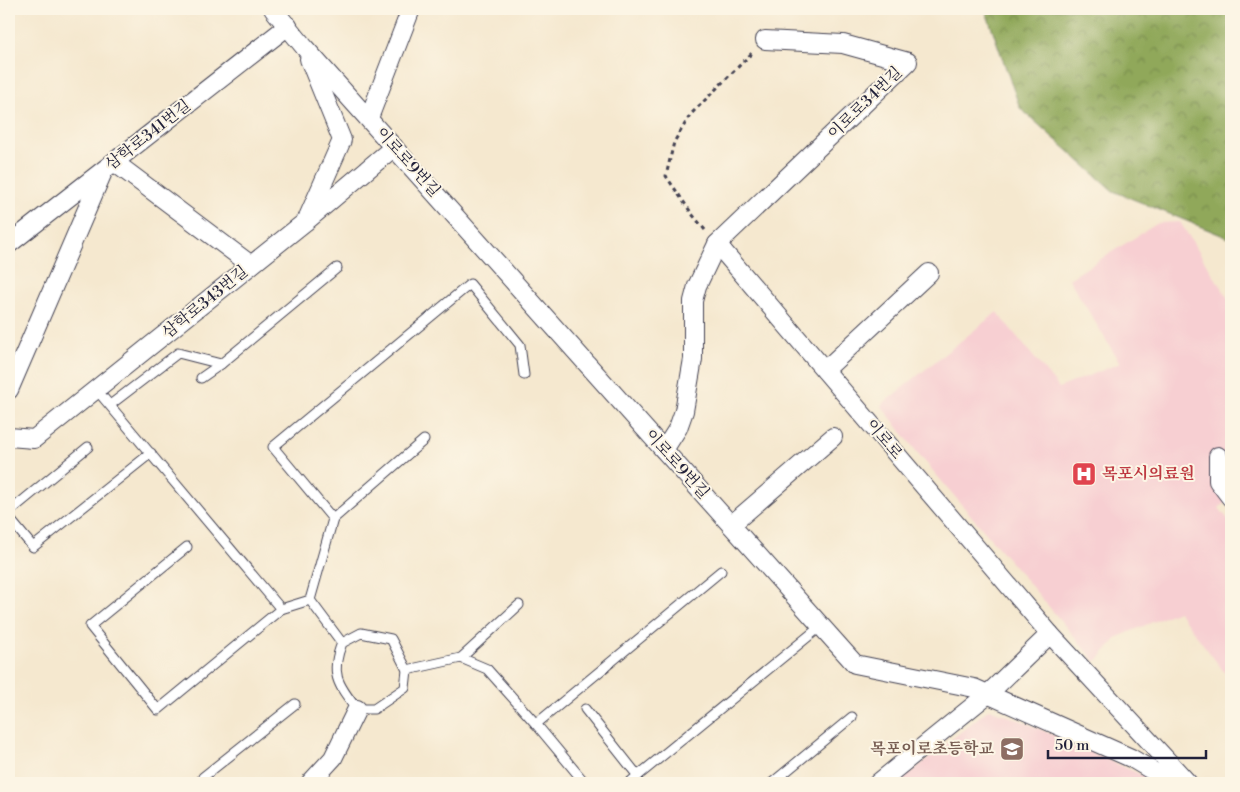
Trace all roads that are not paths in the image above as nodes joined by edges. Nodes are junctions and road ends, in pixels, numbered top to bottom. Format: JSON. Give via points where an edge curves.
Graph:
{"nodes":[{"id":1,"x":273,"y":9,"type":"edge"},
{"id":2,"x":411,"y":9,"type":"edge"},
{"id":3,"x":288,"y":26,"type":"junction"},
{"id":4,"x":765,"y":40,"type":"road end"},
{"id":5,"x":305,"y":48,"type":"junction"},
{"id":6,"x":369,"y":118,"type":"junction"},
{"id":7,"x":394,"y":147,"type":"junction"},
{"id":8,"x":109,"y":166,"type":"junction"},
{"id":9,"x":306,"y":222,"type":"junction"},
{"id":10,"x":9,"y":244,"type":"edge"},
{"id":11,"x":717,"y":244,"type":"junction"},
{"id":12,"x":251,"y":265,"type":"junction"},
{"id":13,"x":337,"y":268,"type":"dead end"},
{"id":14,"x":929,"y":273,"type":"dead end"},
{"id":15,"x":221,"y":364,"type":"junction"},
{"id":16,"x":825,"y":370,"type":"junction"},
{"id":17,"x":524,"y":375,"type":"dead end"},
{"id":18,"x":202,"y":378,"type":"dead end"},
{"id":19,"x":96,"y":389,"type":"junction"},
{"id":20,"x":9,"y":390,"type":"edge"},
{"id":21,"x":110,"y":405,"type":"junction"},
{"id":22,"x":9,"y":437,"type":"edge"},
{"id":23,"x":833,"y":437,"type":"dead end"},
{"id":24,"x":424,"y":440,"type":"dead end"},
{"id":25,"x":88,"y":447,"type":"dead end"},
{"id":26,"x":664,"y":450,"type":"junction"},
{"id":27,"x":151,"y":453,"type":"junction"},
{"id":28,"x":1218,"y":456,"type":"dead end"},
{"id":29,"x":1231,"y":498,"type":"edge"},
{"id":30,"x":9,"y":512,"type":"edge"},
{"id":31,"x":9,"y":518,"type":"edge"},
{"id":32,"x":333,"y":520,"type":"junction"},
{"id":33,"x":731,"y":525,"type":"junction"},
{"id":34,"x":187,"y":547,"type":"dead end"},
{"id":35,"x":721,"y":571,"type":"dead end"},
{"id":36,"x":310,"y":600,"type":"junction"},
{"id":37,"x":519,"y":605,"type":"dead end"},
{"id":38,"x":281,"y":609,"type":"junction"},
{"id":39,"x":821,"y":626,"type":"junction"},
{"id":40,"x":1050,"y":634,"type":"junction"},
{"id":41,"x":342,"y":643,"type":"junction"},
{"id":42,"x":461,"y":658,"type":"junction"},
{"id":43,"x":407,"y":670,"type":"junction"},
{"id":44,"x":988,"y":694,"type":"junction"},
{"id":45,"x":295,"y":704,"type":"dead end"},
{"id":46,"x":357,"y":709,"type":"junction"},
{"id":47,"x":585,"y":709,"type":"dead end"},
{"id":48,"x":852,"y":717,"type":"dead end"},
{"id":49,"x":536,"y":724,"type":"junction"},
{"id":50,"x":638,"y":776,"type":"junction"},
{"id":51,"x":208,"y":783,"type":"edge"},
{"id":52,"x":310,"y":783,"type":"edge"},
{"id":53,"x":584,"y":783,"type":"edge"},
{"id":54,"x":629,"y":783,"type":"edge"},
{"id":55,"x":772,"y":783,"type":"edge"},
{"id":56,"x":878,"y":783,"type":"edge"},
{"id":57,"x":1172,"y":783,"type":"edge"},
{"id":58,"x":1188,"y":783,"type":"edge"}],
"edges":[{"from":1,"to":3,"type":"street","name":"이로로9번길"},
{"from":2,"to":6,"type":"street"},
{"from":3,"to":5,"type":"street","name":"이로로9번길"},
{"from":3,"to":8,"type":"street","name":"삼학로341번길"},
{"from":4,"to":11,"type":"street","name":"이로로34번길","via":[[843,44],[908,62]]},
{"from":5,"to":6,"type":"street","name":"이로로9번길"},
{"from":5,"to":9,"type":"street","via":[[342,140]]},
{"from":6,"to":7,"type":"street","name":"이로로9번길"},
{"from":7,"to":9,"type":"street","name":"삼학로343번길"},
{"from":7,"to":26,"type":"street","name":"이로로9번길"},
{"from":8,"to":10,"type":"street","name":"삼학로341번길"},
{"from":8,"to":12,"type":"street"},
{"from":8,"to":20,"type":"street"},
{"from":9,"to":12,"type":"street","name":"삼학로343번길"},
{"from":11,"to":16,"type":"street","name":"이로로"},
{"from":11,"to":26,"type":"street","via":[[693,301],[692,359],[684,411]]},
{"from":12,"to":19,"type":"street","name":"삼학로343번길"},
{"from":13,"to":15,"type":"lane"},
{"from":14,"to":16,"type":"street"},
{"from":15,"to":18,"type":"lane"},
{"from":15,"to":21,"type":"lane","via":[[178,353]]},
{"from":16,"to":40,"type":"street","name":"이로로"},
{"from":17,"to":32,"type":"lane","via":[[520,345],[470,284],[273,447]]},
{"from":19,"to":21,"type":"lane"},
{"from":19,"to":22,"type":"street","name":"삼학로343번길","via":[[34,439]]},
{"from":21,"to":27,"type":"lane"},
{"from":23,"to":33,"type":"street"},
{"from":24,"to":32,"type":"lane"},
{"from":25,"to":30,"type":"lane"},
{"from":26,"to":33,"type":"street","name":"이로로9번길"},
{"from":27,"to":31,"type":"lane","via":[[34,548]]},
{"from":27,"to":38,"type":"lane"},
{"from":28,"to":29,"type":"street","via":[[1218,481]]},
{"from":32,"to":36,"type":"lane"},
{"from":33,"to":39,"type":"street","name":"이로로9번길"},
{"from":34,"to":38,"type":"lane","via":[[90,626],[158,710]]},
{"from":35,"to":49,"type":"lane"},
{"from":36,"to":38,"type":"lane"},
{"from":36,"to":41,"type":"lane"},
{"from":37,"to":42,"type":"lane"},
{"from":39,"to":44,"type":"street","name":"이로로9번길","via":[[855,664],[974,688]]},
{"from":39,"to":50,"type":"lane"},
{"from":40,"to":44,"type":"street"},
{"from":40,"to":58,"type":"street","name":"이로로"},
{"from":41,"to":43,"type":"lane","via":[[361,634],[392,639]]},
{"from":41,"to":46,"type":"lane","via":[[335,659],[336,674]]},
{"from":42,"to":43,"type":"lane"},
{"from":42,"to":49,"type":"lane","via":[[486,669]]},
{"from":43,"to":46,"type":"lane","via":[[405,688],[374,708]]},
{"from":44,"to":56,"type":"street"},
{"from":44,"to":57,"type":"street","name":"이로로9번길","via":[[1131,758]]},
{"from":45,"to":51,"type":"lane","via":[[203,777]]},
{"from":46,"to":52,"type":"street","via":[[333,758]]},
{"from":47,"to":50,"type":"lane"},
{"from":48,"to":55,"type":"lane"},
{"from":49,"to":53,"type":"lane"},
{"from":50,"to":54,"type":"lane"}]}
